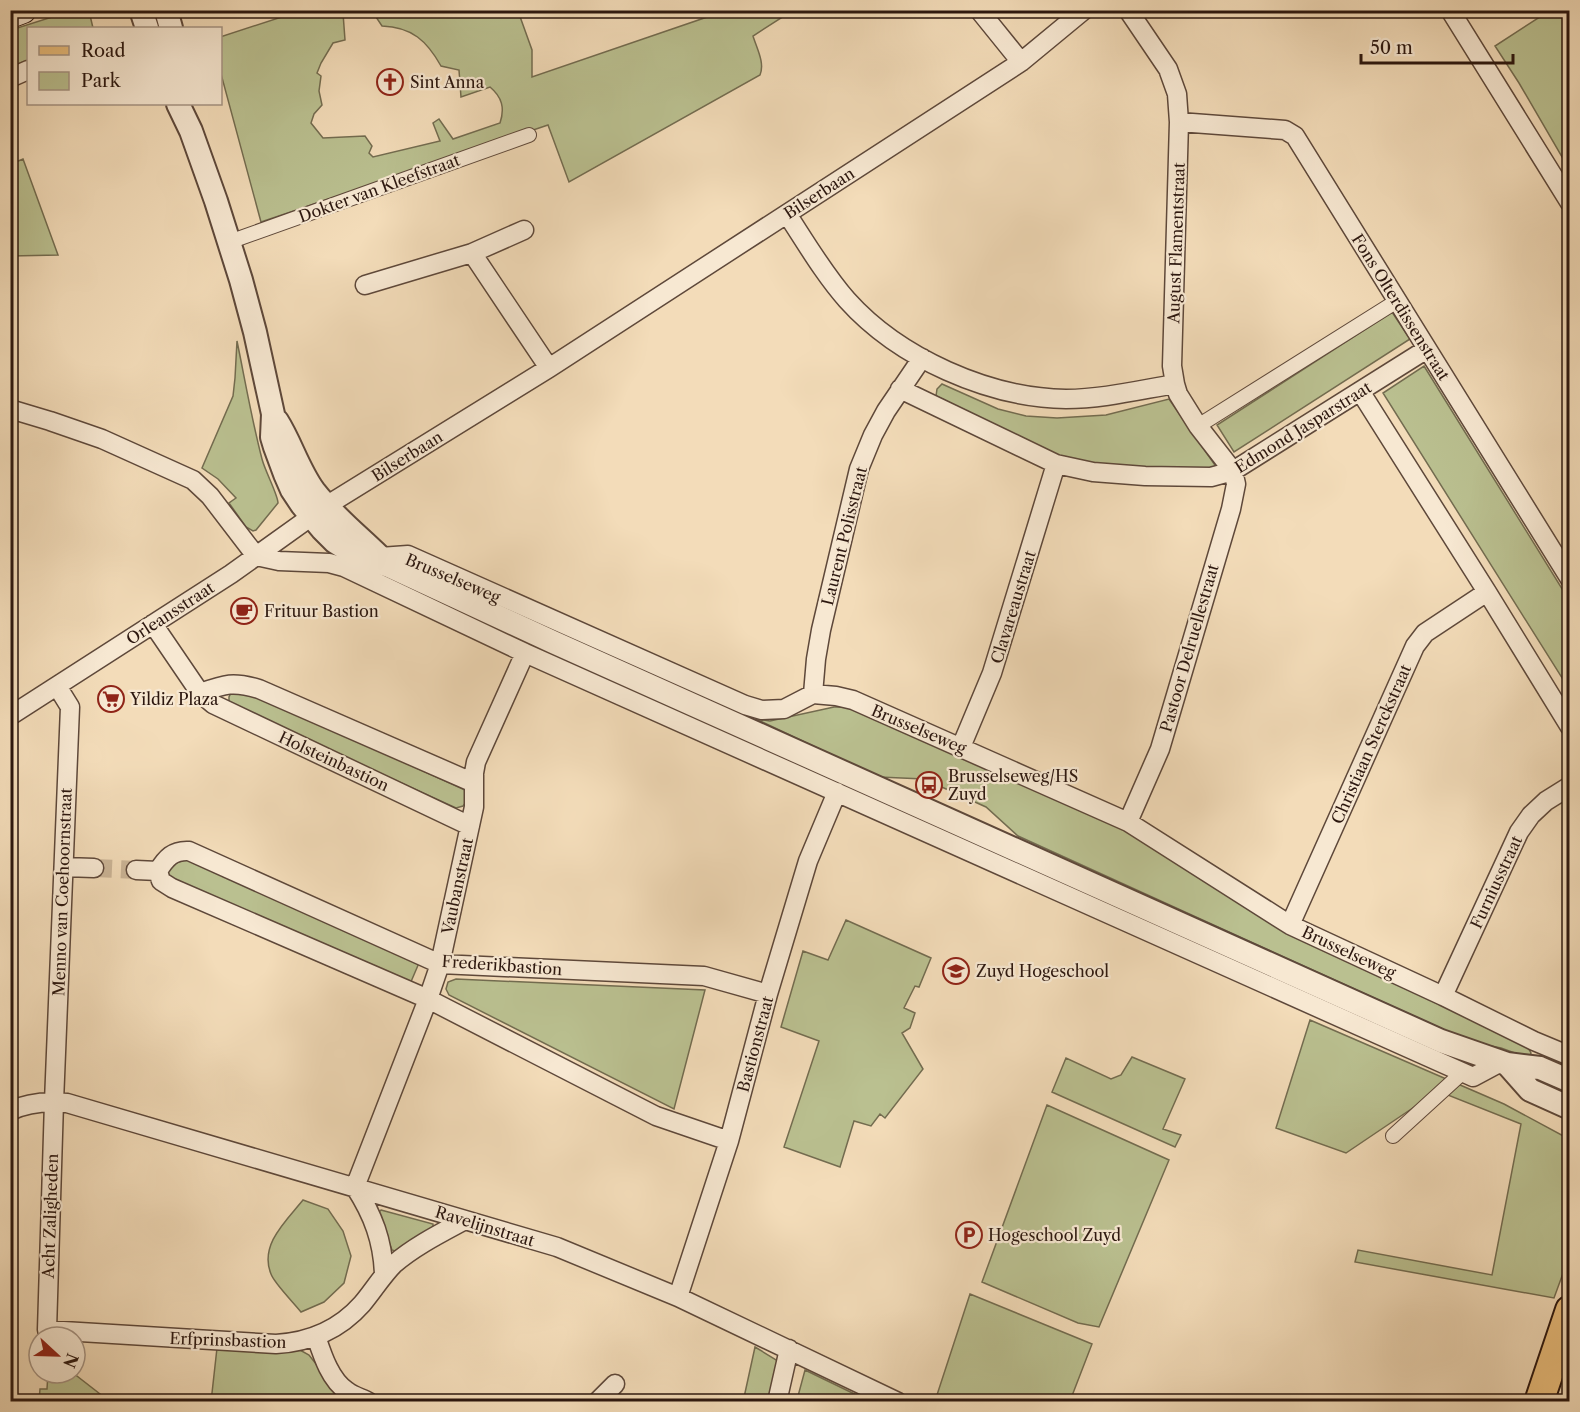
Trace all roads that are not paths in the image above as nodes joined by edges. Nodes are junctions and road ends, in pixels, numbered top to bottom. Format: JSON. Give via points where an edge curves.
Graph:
{"nodes":[{"id":1,"x":23,"y":10,"type":"edge"},
{"id":2,"x":141,"y":10,"type":"edge"},
{"id":3,"x":166,"y":10,"type":"edge"},
{"id":4,"x":979,"y":10,"type":"edge"},
{"id":5,"x":1083,"y":10,"type":"edge"},
{"id":6,"x":1128,"y":10,"type":"edge"},
{"id":7,"x":1450,"y":10,"type":"edge"},
{"id":8,"x":10,"y":15,"type":"edge"},
{"id":9,"x":147,"y":27,"type":"edge"},
{"id":10,"x":171,"y":27,"type":"edge"},
{"id":11,"x":1021,"y":62,"type":"junction"},
{"id":12,"x":27,"y":70,"type":"edge"},
{"id":13,"x":10,"y":78,"type":"edge"},
{"id":14,"x":178,"y":105,"type":"edge"},
{"id":15,"x":188,"y":105,"type":"edge"},
{"id":16,"x":1179,"y":122,"type":"junction"},
{"id":17,"x":191,"y":131,"type":"junction"},
{"id":18,"x":529,"y":135,"type":"dead end"},
{"id":19,"x":1569,"y":203,"type":"edge"},
{"id":20,"x":787,"y":214,"type":"junction"},
{"id":21,"x":524,"y":230,"type":"dead end"},
{"id":22,"x":229,"y":242,"type":"junction"},
{"id":23,"x":472,"y":253,"type":"junction"},
{"id":24,"x":365,"y":285,"type":"dead end"},
{"id":25,"x":1397,"y":301,"type":"junction"},
{"id":26,"x":1427,"y":349,"type":"junction"},
{"id":27,"x":922,"y":358,"type":"junction"},
{"id":28,"x":549,"y":368,"type":"junction"},
{"id":29,"x":1175,"y":384,"type":"junction"},
{"id":30,"x":900,"y":390,"type":"junction"},
{"id":31,"x":1360,"y":392,"type":"junction"},
{"id":32,"x":10,"y":409,"type":"edge"},
{"id":33,"x":1198,"y":426,"type":"junction"},
{"id":34,"x":1056,"y":464,"type":"junction"},
{"id":35,"x":1233,"y":471,"type":"junction"},
{"id":36,"x":319,"y":511,"type":"junction"},
{"id":37,"x":256,"y":556,"type":"junction"},
{"id":38,"x":384,"y":561,"type":"junction"},
{"id":39,"x":1569,"y":579,"type":"edge"},
{"id":40,"x":1487,"y":592,"type":"junction"},
{"id":41,"x":153,"y":624,"type":"junction"},
{"id":42,"x":525,"y":653,"type":"junction"},
{"id":43,"x":57,"y":686,"type":"junction"},
{"id":44,"x":200,"y":693,"type":"junction"},
{"id":45,"x":813,"y":694,"type":"junction"},
{"id":46,"x":10,"y":716,"type":"edge"},
{"id":47,"x":1569,"y":727,"type":"edge"},
{"id":48,"x":962,"y":747,"type":"junction"},
{"id":49,"x":474,"y":783,"type":"junction"},
{"id":50,"x":1569,"y":786,"type":"edge"},
{"id":51,"x":837,"y":792,"type":"junction"},
{"id":52,"x":878,"y":799,"type":"junction"},
{"id":53,"x":1128,"y":822,"type":"junction"},
{"id":54,"x":470,"y":826,"type":"junction"},
{"id":55,"x":64,"y":867,"type":"junction"},
{"id":56,"x":94,"y":868,"type":"tunnel mouth"},
{"id":57,"x":136,"y":870,"type":"tunnel mouth"},
{"id":58,"x":158,"y":871,"type":"junction"},
{"id":59,"x":1290,"y":925,"type":"junction"},
{"id":60,"x":440,"y":964,"type":"junction"},
{"id":61,"x":768,"y":994,"type":"junction"},
{"id":62,"x":1443,"y":996,"type":"junction"},
{"id":63,"x":428,"y":999,"type":"junction"},
{"id":64,"x":1534,"y":1041,"type":"junction"},
{"id":65,"x":1569,"y":1056,"type":"edge"},
{"id":66,"x":1504,"y":1063,"type":"junction"},
{"id":67,"x":1540,"y":1068,"type":"junction"},
{"id":68,"x":1462,"y":1073,"type":"junction"},
{"id":69,"x":1569,"y":1081,"type":"edge"},
{"id":70,"x":1530,"y":1090,"type":"junction"},
{"id":71,"x":54,"y":1102,"type":"junction"},
{"id":72,"x":1569,"y":1107,"type":"edge"},
{"id":73,"x":10,"y":1111,"type":"edge"},
{"id":74,"x":1393,"y":1136,"type":"dead end"},
{"id":75,"x":729,"y":1141,"type":"junction"},
{"id":76,"x":355,"y":1187,"type":"junction"},
{"id":77,"x":465,"y":1220,"type":"junction"},
{"id":78,"x":384,"y":1275,"type":"junction"},
{"id":79,"x":678,"y":1298,"type":"junction"},
{"id":80,"x":1569,"y":1310,"type":"edge"},
{"id":81,"x":46,"y":1325,"type":"edge"},
{"id":82,"x":87,"y":1332,"type":"edge"},
{"id":83,"x":316,"y":1336,"type":"junction"},
{"id":84,"x":789,"y":1349,"type":"junction"},
{"id":85,"x":1563,"y":1356,"type":"edge"},
{"id":86,"x":615,"y":1384,"type":"dead end"},
{"id":87,"x":369,"y":1401,"type":"edge"},
{"id":88,"x":597,"y":1401,"type":"edge"},
{"id":89,"x":778,"y":1401,"type":"edge"},
{"id":90,"x":897,"y":1401,"type":"edge"},
{"id":91,"x":1539,"y":1401,"type":"edge"},
{"id":92,"x":1556,"y":1401,"type":"edge"}],
"edges":[{"from":1,"to":8,"type":"main road"},
{"from":2,"to":9,"type":"street"},
{"from":3,"to":10,"type":"street"},
{"from":4,"to":11,"type":"street"},
{"from":5,"to":11,"type":"street","name":"Bilserbaan"},
{"from":6,"to":16,"type":"street","name":"August Flamentstraat","via":[[1168,69],[1177,94]]},
{"from":7,"to":19,"type":"street"},
{"from":11,"to":20,"type":"street","name":"Bilserbaan"},
{"from":12,"to":13,"type":"street"},
{"from":14,"to":17,"type":"street"},
{"from":15,"to":17,"type":"street"},
{"from":16,"to":25,"type":"street","name":"Fons Olterdissenstraat","via":[[1286,130],[1295,136]]},
{"from":16,"to":29,"type":"street","name":"August Flamentstraat","via":[[1172,366]]},
{"from":17,"to":22,"type":"street"},
{"from":18,"to":22,"type":"street","name":"Dokter van Kleefstraat"},
{"from":20,"to":27,"type":"street","via":[[857,311]]},
{"from":20,"to":28,"type":"street","name":"Bilserbaan"},
{"from":21,"to":23,"type":"street"},
{"from":22,"to":36,"type":"street","via":[[273,414],[272,437],[277,456],[292,490]]},
{"from":23,"to":24,"type":"street"},
{"from":23,"to":28,"type":"street"},
{"from":25,"to":26,"type":"street","name":"Fons Olterdissenstraat"},
{"from":25,"to":33,"type":"street"},
{"from":26,"to":31,"type":"street","name":"Edmond Jasparstraat"},
{"from":26,"to":39,"type":"street","name":"Fons Olterdissenstraat"},
{"from":27,"to":29,"type":"street","via":[[984,386],[1029,396],[1076,398]]},
{"from":27,"to":30,"type":"street","name":"Laurent Polisstraat"},
{"from":28,"to":36,"type":"street","name":"Bilserbaan"},
{"from":29,"to":33,"type":"street","name":"August Flamentstraat"},
{"from":30,"to":34,"type":"street","name":"Edmond Jasparstraat"},
{"from":30,"to":45,"type":"street","name":"Laurent Polisstraat","via":[[873,435],[859,469],[821,630]]},
{"from":31,"to":35,"type":"street","name":"Edmond Jasparstraat"},
{"from":31,"to":40,"type":"street"},
{"from":32,"to":37,"type":"street","via":[[102,439],[194,480]]},
{"from":33,"to":35,"type":"street","name":"August Flamentstraat"},
{"from":34,"to":35,"type":"street","name":"Edmond Jasparstraat","via":[[1145,476],[1211,477]]},
{"from":34,"to":48,"type":"street","name":"Clavareaustraat","via":[[992,673]]},
{"from":35,"to":53,"type":"street","name":"Pastoor Delruellestraat","via":[[1236,484],[1231,509],[1160,749]]},
{"from":36,"to":37,"type":"street","name":"Orleansstraat"},
{"from":36,"to":38,"type":"street","name":"Brusselseweg","via":[[335,542],[353,555]]},
{"from":37,"to":41,"type":"street","name":"Orleansstraat"},
{"from":37,"to":42,"type":"street","name":"Brusselseweg","via":[[344,567]]},
{"from":38,"to":45,"type":"street","name":"Brusselseweg","via":[[408,555],[745,705],[762,710],[784,709]]},
{"from":38,"to":52,"type":"street","name":"Brusselseweg"},
{"from":40,"to":47,"type":"street"},
{"from":40,"to":59,"type":"street","name":"Christiaan Sterckstraat","via":[[1425,633],[1415,646]]},
{"from":41,"to":43,"type":"street","name":"Orleansstraat"},
{"from":41,"to":44,"type":"street","name":"Holsteinbastion"},
{"from":42,"to":49,"type":"street","name":"Vaubanstraat","via":[[476,762]]},
{"from":42,"to":51,"type":"street","name":"Brusselseweg"},
{"from":43,"to":46,"type":"street","name":"Orleansstraat"},
{"from":43,"to":55,"type":"street","name":"Menno van Coehoornstraat","via":[[70,707]]},
{"from":44,"to":49,"type":"street","via":[[224,684],[259,689]]},
{"from":44,"to":54,"type":"street","name":"Holsteinbastion","via":[[213,704]]},
{"from":45,"to":48,"type":"street","name":"Brusselseweg","via":[[853,700]]},
{"from":48,"to":53,"type":"street","name":"Brusselseweg"},
{"from":49,"to":54,"type":"street","name":"Vaubanstraat"},
{"from":50,"to":62,"type":"street","name":"Furniusstraat","via":[[1531,815],[1518,832]]},
{"from":51,"to":52,"type":"street","name":"Brusselseweg"},
{"from":51,"to":61,"type":"street","name":"Bastionstraat","via":[[808,861]]},
{"from":52,"to":66,"type":"street","name":"Brusselseweg","via":[[1441,1041]]},
{"from":52,"to":68,"type":"street","name":"Brusselseweg"},
{"from":53,"to":59,"type":"street","name":"Brusselseweg"},
{"from":54,"to":60,"type":"street","name":"Vaubanstraat"},
{"from":55,"to":56,"type":"street"},
{"from":55,"to":71,"type":"street","name":"Menno van Coehoornstraat"},
{"from":57,"to":58,"type":"street"},
{"from":58,"to":60,"type":"street","name":"Frederikbastion","via":[[171,854],[189,851]]},
{"from":58,"to":63,"type":"street","via":[[161,881],[172,888]]},
{"from":59,"to":62,"type":"street","name":"Brusselseweg"},
{"from":60,"to":61,"type":"street","name":"Frederikbastion","via":[[704,976]]},
{"from":60,"to":63,"type":"street","name":"Vaubanstraat"},
{"from":61,"to":75,"type":"street","name":"Bastionstraat"},
{"from":62,"to":64,"type":"street","name":"Brusselseweg"},
{"from":63,"to":75,"type":"street","via":[[656,1116]]},
{"from":63,"to":76,"type":"street","name":"Vaubanstraat"},
{"from":64,"to":65,"type":"street","name":"Brusselseweg"},
{"from":64,"to":67,"type":"street"},
{"from":66,"to":67,"type":"street","name":"Brusselseweg"},
{"from":66,"to":68,"type":"street","via":[[1473,1077]]},
{"from":66,"to":70,"type":"street","name":"Brusselseweg"},
{"from":67,"to":69,"type":"street","name":"Brusselseweg"},
{"from":67,"to":70,"type":"street"},
{"from":68,"to":74,"type":"street"},
{"from":70,"to":72,"type":"street","name":"Brusselseweg"},
{"from":71,"to":73,"type":"street","name":"Ravelijnstraat","via":[[33,1103]]},
{"from":71,"to":76,"type":"street","name":"Ravelijnstraat"},
{"from":71,"to":81,"type":"street","name":"Acht Zaligheden"},
{"from":75,"to":79,"type":"street","name":"Bastionstraat"},
{"from":76,"to":77,"type":"street","name":"Ravelijnstraat"},
{"from":76,"to":78,"type":"street","via":[[382,1245]]},
{"from":77,"to":78,"type":"street","name":"Erfprinsbastion","via":[[407,1254]]},
{"from":77,"to":79,"type":"street","name":"Ravelijnstraat","via":[[557,1247]]},
{"from":78,"to":83,"type":"street","name":"Erfprinsbastion","via":[[355,1312]]},
{"from":79,"to":84,"type":"street","name":"Ravelijnstraat"},
{"from":80,"to":85,"type":"main road"},
{"from":82,"to":83,"type":"street","name":"Erfprinsbastion","via":[[276,1344]]},
{"from":83,"to":87,"type":"street","via":[[340,1386]]},
{"from":84,"to":89,"type":"street"},
{"from":84,"to":90,"type":"street","name":"Ravelijnstraat"},
{"from":85,"to":91,"type":"main road"},
{"from":85,"to":92,"type":"main road"},
{"from":86,"to":88,"type":"street"}]}
